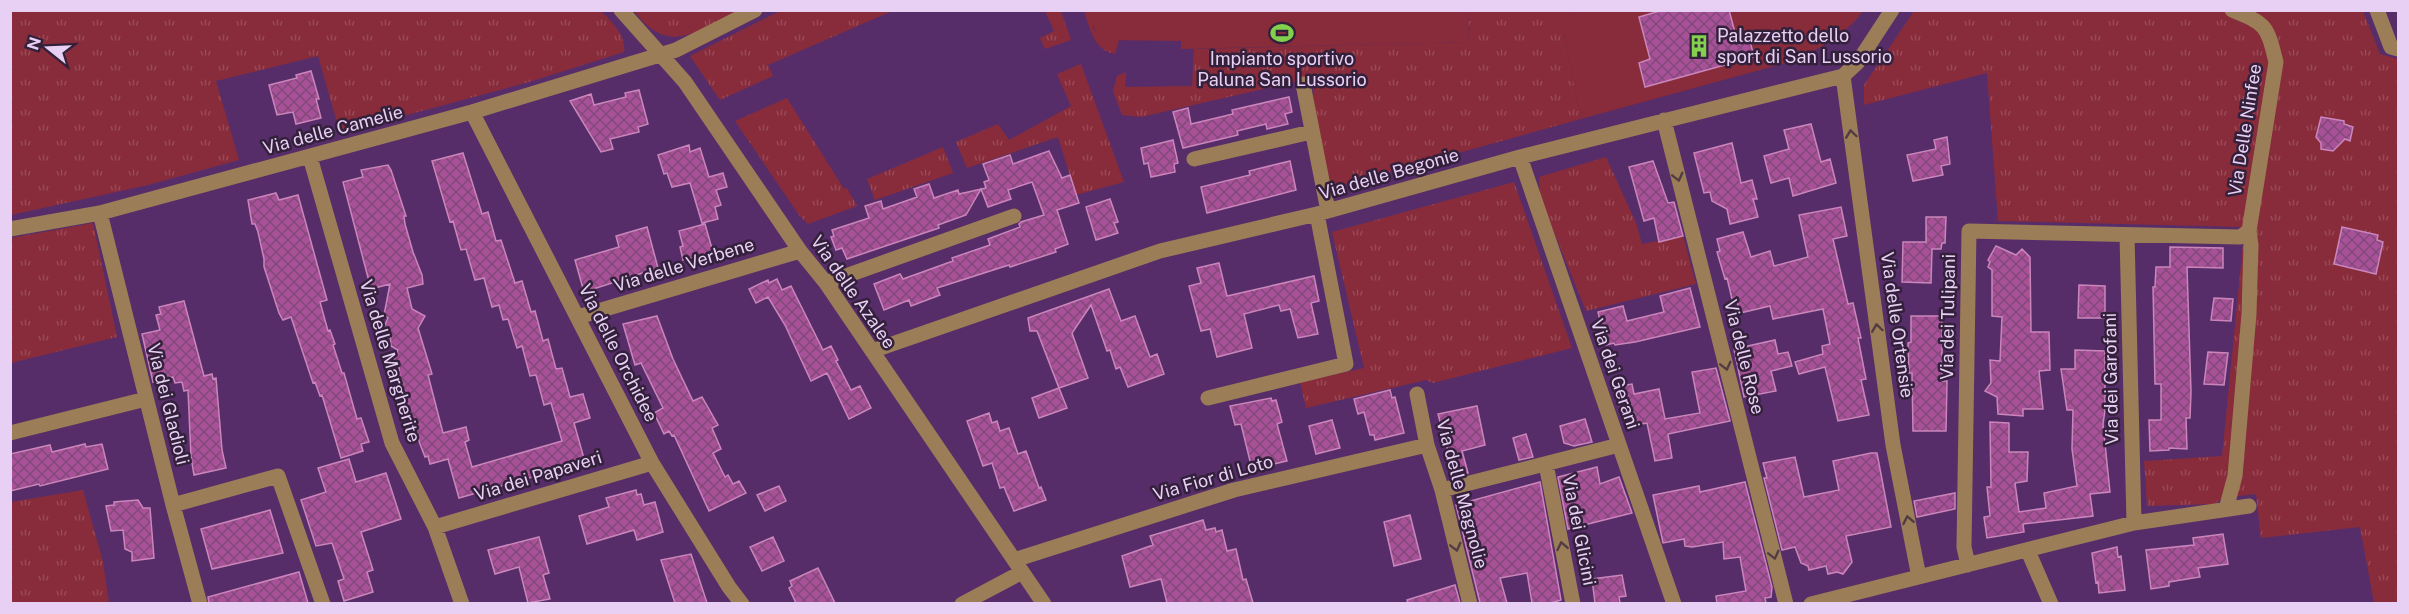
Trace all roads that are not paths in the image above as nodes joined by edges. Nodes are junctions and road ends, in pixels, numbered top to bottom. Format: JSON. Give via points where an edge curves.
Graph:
{"nodes":[{"id":1,"x":621,"y":10,"type":"edge"},
{"id":2,"x":755,"y":10,"type":"edge"},
{"id":3,"x":1892,"y":10,"type":"edge"},
{"id":4,"x":2232,"y":10,"type":"edge"},
{"id":5,"x":2379,"y":11,"type":"edge"},
{"id":6,"x":2398,"y":49,"type":"edge"},
{"id":7,"x":661,"y":55,"type":"junction"},
{"id":8,"x":1843,"y":76,"type":"junction"},
{"id":9,"x":1304,"y":84,"type":"dead end"},
{"id":10,"x":472,"y":112,"type":"junction"},
{"id":11,"x":1664,"y":120,"type":"junction"},
{"id":12,"x":1311,"y":132,"type":"junction"},
{"id":13,"x":310,"y":157,"type":"junction"},
{"id":14,"x":1520,"y":157,"type":"junction"},
{"id":15,"x":1194,"y":159,"type":"dead end"},
{"id":16,"x":100,"y":213,"type":"junction"},
{"id":17,"x":1322,"y":213,"type":"junction"},
{"id":18,"x":1014,"y":216,"type":"dead end"},
{"id":19,"x":10,"y":229,"type":"edge"},
{"id":20,"x":2244,"y":234,"type":"junction"},
{"id":21,"x":2127,"y":235,"type":"junction"},
{"id":22,"x":800,"y":251,"type":"junction"},
{"id":23,"x":826,"y":283,"type":"junction"},
{"id":24,"x":578,"y":317,"type":"junction"},
{"id":25,"x":872,"y":351,"type":"junction"},
{"id":26,"x":1417,"y":394,"type":"dead end"},
{"id":27,"x":1208,"y":398,"type":"dead end"},
{"id":28,"x":146,"y":399,"type":"junction"},
{"id":29,"x":10,"y":433,"type":"edge"},
{"id":30,"x":1427,"y":445,"type":"junction"},
{"id":31,"x":1619,"y":445,"type":"junction"},
{"id":32,"x":652,"y":463,"type":"junction"},
{"id":33,"x":1546,"y":464,"type":"junction"},
{"id":34,"x":1442,"y":490,"type":"junction"},
{"id":35,"x":173,"y":505,"type":"junction"},
{"id":36,"x":2249,"y":506,"type":"dead end"},
{"id":37,"x":2226,"y":509,"type":"junction"},
{"id":38,"x":2134,"y":523,"type":"junction"},
{"id":39,"x":435,"y":527,"type":"junction"},
{"id":40,"x":2028,"y":551,"type":"junction"},
{"id":41,"x":1968,"y":565,"type":"junction"},
{"id":42,"x":1018,"y":566,"type":"junction"},
{"id":43,"x":1919,"y":578,"type":"junction"},
{"id":44,"x":200,"y":603,"type":"edge"},
{"id":45,"x":323,"y":603,"type":"edge"},
{"id":46,"x":462,"y":603,"type":"edge"},
{"id":47,"x":742,"y":603,"type":"edge"},
{"id":48,"x":962,"y":603,"type":"edge"},
{"id":49,"x":1044,"y":603,"type":"edge"},
{"id":50,"x":1470,"y":603,"type":"edge"},
{"id":51,"x":1573,"y":603,"type":"edge"},
{"id":52,"x":1674,"y":603,"type":"edge"},
{"id":53,"x":1786,"y":603,"type":"edge"},
{"id":54,"x":1811,"y":603,"type":"edge"},
{"id":55,"x":2051,"y":603,"type":"edge"}],
"edges":[{"from":1,"to":7,"type":"street","name":"Via delle Azalee"},
{"from":2,"to":7,"type":"street","name":"Via delle Camelie"},
{"from":3,"to":8,"type":"street","via":[[1858,62]]},
{"from":4,"to":20,"type":"street","name":"Via Delle Ninfee","via":[[2259,21],[2270,37],[2277,62]]},
{"from":5,"to":6,"type":"street","via":[[2391,47]]},
{"from":7,"to":10,"type":"street","name":"Via delle Camelie"},
{"from":7,"to":22,"type":"street","name":"Via delle Azalee","via":[[685,82]]},
{"from":8,"to":11,"type":"street","name":"Via delle Begonie"},
{"from":43,"to":8,"type":"street","name":"Via delle Ortensie","one_way":true,"via":[[1893,445]]},
{"from":9,"to":12,"type":"street"},
{"from":10,"to":13,"type":"street","name":"Via delle Camelie"},
{"from":10,"to":24,"type":"street","name":"Via delle Orchidee"},
{"from":11,"to":14,"type":"street","name":"Via delle Begonie"},
{"from":11,"to":53,"type":"street","name":"Via delle Rose","one_way":true},
{"from":12,"to":15,"type":"street"},
{"from":12,"to":17,"type":"street"},
{"from":13,"to":16,"type":"street","name":"Via delle Camelie"},
{"from":13,"to":39,"type":"street","name":"Via delle Margherite","via":[[392,443]]},
{"from":14,"to":17,"type":"street","name":"Via delle Begonie"},
{"from":14,"to":31,"type":"street","name":"Via dei Gerani"},
{"from":16,"to":19,"type":"street","name":"Via delle Camelie"},
{"from":16,"to":28,"type":"street","name":"Via dei Gladioli"},
{"from":17,"to":25,"type":"street","name":"Via delle Begonie","via":[[1160,251]]},
{"from":17,"to":27,"type":"street","via":[[1346,364]]},
{"from":18,"to":23,"type":"street"},
{"from":20,"to":21,"type":"street","name":"Via dei Tulipani"},
{"from":20,"to":37,"type":"street","name":"Via Delle Ninfee","via":[[2251,245],[2249,314],[2235,476]]},
{"from":21,"to":38,"type":"street","name":"Via dei Garofani"},
{"from":21,"to":41,"type":"street","name":"Via dei Tulipani","via":[[1969,231],[1964,547]]},
{"from":22,"to":23,"type":"street","name":"Via delle Azalee"},
{"from":22,"to":24,"type":"street","name":"Via delle Verbene"},
{"from":23,"to":25,"type":"street","name":"Via delle Azalee"},
{"from":24,"to":32,"type":"street","name":"Via delle Orchidee"},
{"from":25,"to":42,"type":"street","name":"Via delle Azalee"},
{"from":26,"to":30,"type":"street","name":"Via delle Magnolie"},
{"from":28,"to":29,"type":"street"},
{"from":28,"to":35,"type":"street","name":"Via dei Gladioli"},
{"from":30,"to":34,"type":"street","name":"Via delle Magnolie"},
{"from":30,"to":42,"type":"street","name":"Via Fior di Loto","via":[[1234,490]]},
{"from":31,"to":33,"type":"street"},
{"from":31,"to":52,"type":"street","name":"Via dei Gerani"},
{"from":32,"to":39,"type":"street","name":"Via dei Papaveri"},
{"from":32,"to":47,"type":"street","name":"Via delle Orchidee"},
{"from":33,"to":34,"type":"street"},
{"from":51,"to":33,"type":"street","name":"Via dei Glicini","one_way":true},
{"from":34,"to":50,"type":"street","name":"Via delle Magnolie","one_way":true},
{"from":35,"to":44,"type":"street","name":"Via dei Gladioli"},
{"from":35,"to":45,"type":"street","via":[[278,476]]},
{"from":36,"to":37,"type":"street"},
{"from":37,"to":38,"type":"street"},
{"from":38,"to":40,"type":"street"},
{"from":39,"to":46,"type":"street","name":"Via delle Margherite"},
{"from":40,"to":41,"type":"street"},
{"from":40,"to":55,"type":"street"},
{"from":41,"to":43,"type":"street"},
{"from":42,"to":48,"type":"street"},
{"from":42,"to":49,"type":"street","name":"Via delle Azalee"},
{"from":43,"to":54,"type":"street"}]}
